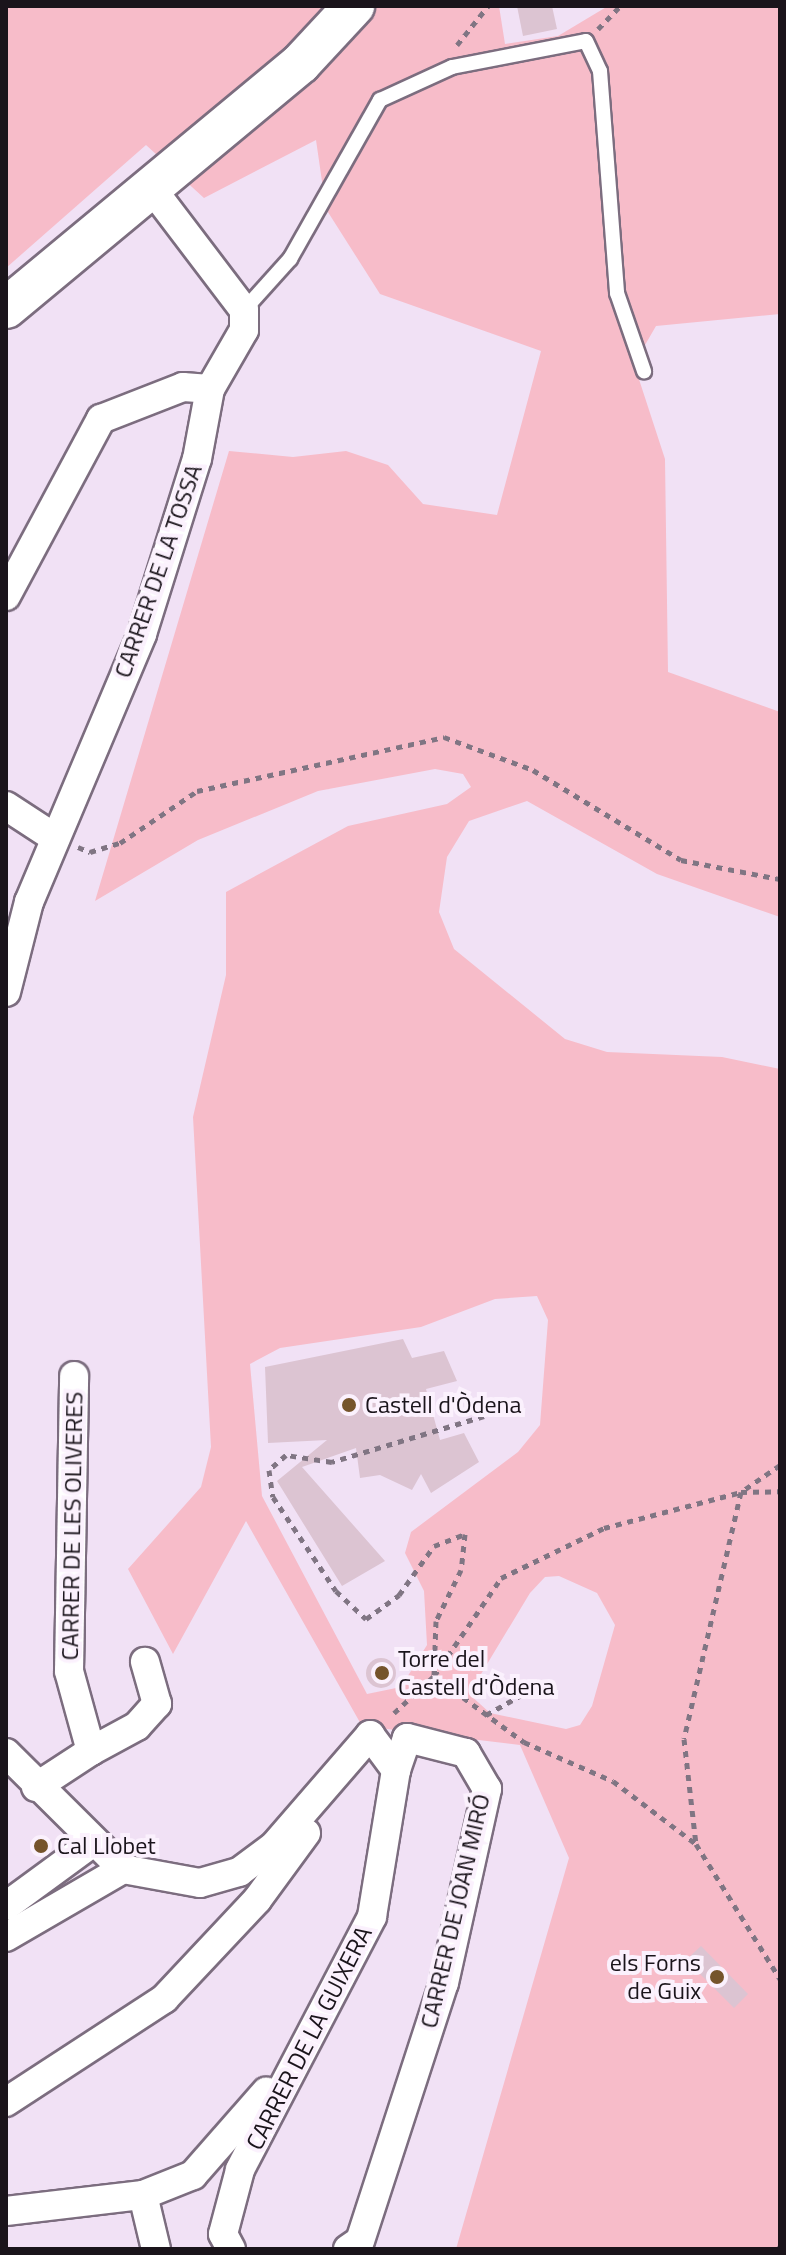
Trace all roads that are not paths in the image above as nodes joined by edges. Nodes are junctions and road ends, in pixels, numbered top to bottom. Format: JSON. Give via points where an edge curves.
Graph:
{"nodes":[{"id":1,"x":354,"y":6,"type":"edge"},
{"id":2,"x":152,"y":189,"type":"junction"},
{"id":3,"x":6,"y":308,"type":"edge"},
{"id":4,"x":244,"y":310,"type":"junction"},
{"id":5,"x":644,"y":371,"type":"dead end"},
{"id":6,"x":210,"y":389,"type":"junction"},
{"id":7,"x":6,"y":596,"type":"edge"},
{"id":8,"x":6,"y":806,"type":"edge"},
{"id":9,"x":55,"y":838,"type":"junction"},
{"id":10,"x":6,"y":992,"type":"edge"},
{"id":11,"x":74,"y":1376,"type":"dead end"},
{"id":12,"x":145,"y":1662,"type":"dead end"},
{"id":13,"x":91,"y":1751,"type":"junction"},
{"id":14,"x":6,"y":1753,"type":"edge"},
{"id":15,"x":349,"y":1762,"type":"junction"},
{"id":16,"x":396,"y":1770,"type":"junction"},
{"id":17,"x":36,"y":1787,"type":"junction"},
{"id":18,"x":92,"y":1843,"type":"junction"},
{"id":19,"x":123,"y":1869,"type":"junction"},
{"id":20,"x":6,"y":1906,"type":"edge"},
{"id":21,"x":6,"y":1937,"type":"edge"},
{"id":22,"x":299,"y":2058,"type":"junction"},
{"id":23,"x":6,"y":2102,"type":"edge"},
{"id":24,"x":143,"y":2195,"type":"junction"},
{"id":25,"x":6,"y":2211,"type":"edge"},
{"id":26,"x":156,"y":2249,"type":"edge"},
{"id":27,"x":231,"y":2249,"type":"edge"},
{"id":28,"x":348,"y":2249,"type":"edge"}],
"edges":[{"from":1,"to":2,"type":"street","via":[[301,63]]},
{"from":2,"to":3,"type":"street"},
{"from":2,"to":4,"type":"street"},
{"from":4,"to":5,"type":"lane","via":[[290,259],[380,100],[439,72],[586,41],[600,71],[617,293]]},
{"from":4,"to":6,"type":"street","name":"CARRER DE LA TOSSA","via":[[244,330]]},
{"from":6,"to":7,"type":"street","via":[[183,387],[101,419]]},
{"from":6,"to":9,"type":"street","name":"CARRER DE LA TOSSA","via":[[197,459],[142,634]]},
{"from":8,"to":9,"type":"street"},
{"from":9,"to":10,"type":"street","name":"CARRER DE LA TOSSA"},
{"from":11,"to":13,"type":"street","name":"CARRER DE LES OLIVERES","via":[[69,1671]]},
{"from":12,"to":13,"type":"street","via":[[157,1704],[137,1726]]},
{"from":13,"to":17,"type":"street"},
{"from":14,"to":17,"type":"street"},
{"from":15,"to":16,"type":"street","via":[[370,1735]]},
{"from":15,"to":19,"type":"street","via":[[318,1802],[239,1872],[200,1883]]},
{"from":15,"to":23,"type":"street","via":[[257,1900],[164,1999]]},
{"from":16,"to":22,"type":"street","name":"CARRER DE LA GUIXERA","via":[[372,1917]]},
{"from":16,"to":28,"type":"street","name":"CARRER DE JOAN MIRÓ","via":[[407,1738],[466,1753],[487,1789],[444,1983],[360,2241]]},
{"from":17,"to":18,"type":"street"},
{"from":18,"to":19,"type":"street"},
{"from":18,"to":20,"type":"street"},
{"from":19,"to":21,"type":"street"},
{"from":22,"to":24,"type":"street","via":[[193,2175]]},
{"from":22,"to":27,"type":"street","name":"CARRER DE LA GUIXERA","via":[[240,2170],[223,2234]]},
{"from":24,"to":25,"type":"street"},
{"from":24,"to":26,"type":"street"}]}
